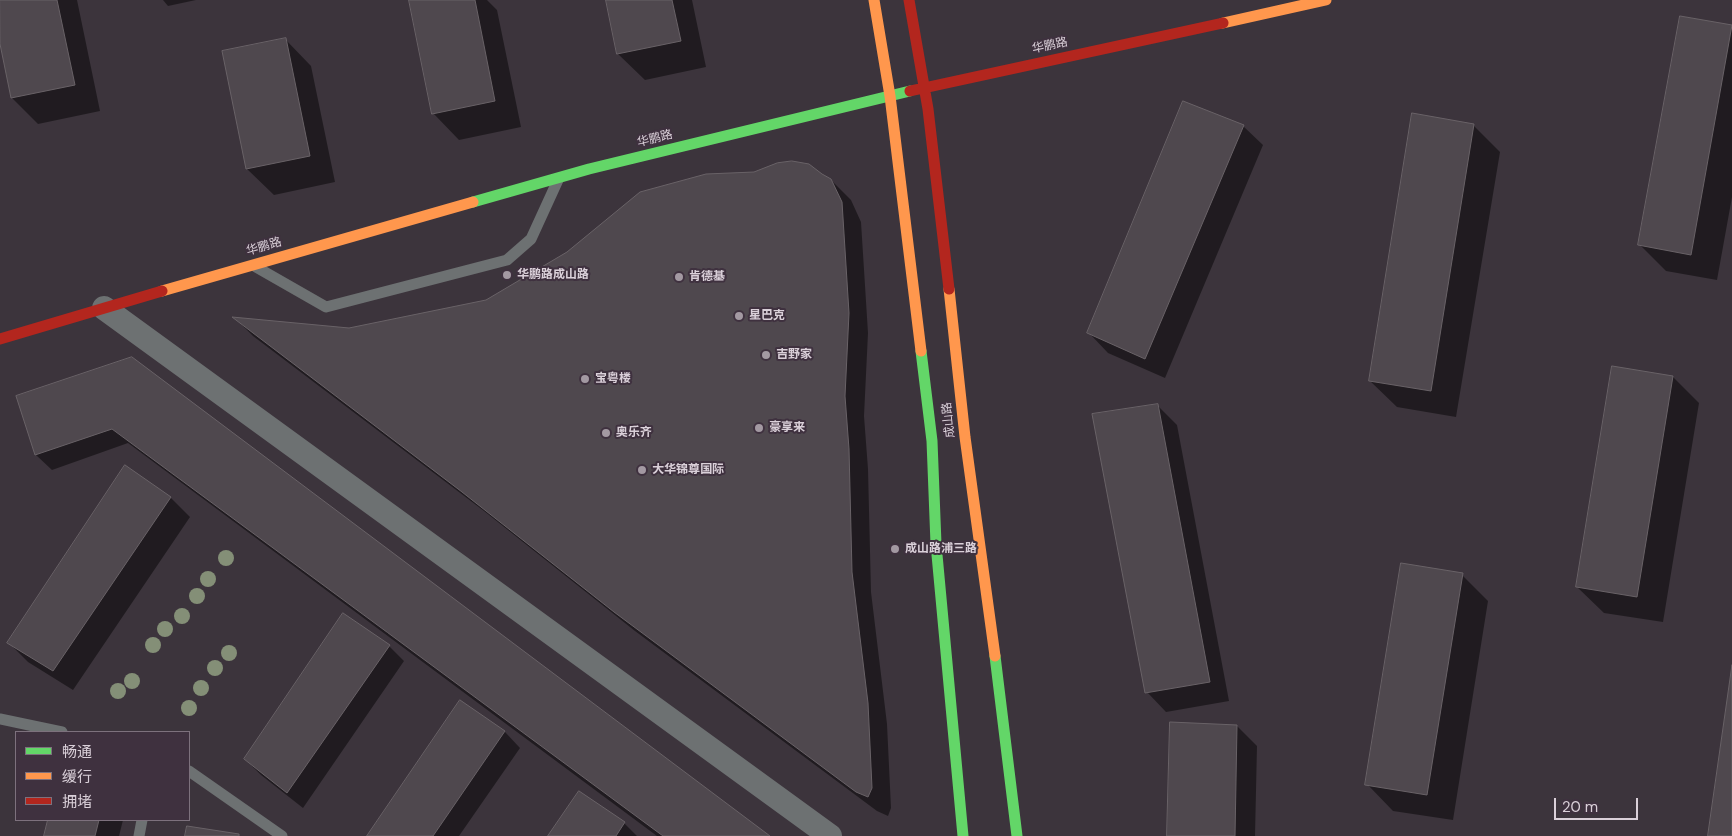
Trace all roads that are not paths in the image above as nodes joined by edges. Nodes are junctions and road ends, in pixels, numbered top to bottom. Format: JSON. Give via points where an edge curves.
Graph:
{"nodes":[{"id":1,"x":874,"y":0,"type":"edge"},
{"id":2,"x":909,"y":0,"type":"edge"},
{"id":3,"x":1326,"y":0,"type":"edge"},
{"id":4,"x":925,"y":89,"type":"junction"},
{"id":5,"x":890,"y":96,"type":"junction"},
{"id":6,"x":559,"y":177,"type":"junction"},
{"id":7,"x":253,"y":264,"type":"junction"},
{"id":8,"x":104,"y":308,"type":"junction"},
{"id":9,"x":0,"y":339,"type":"edge"},
{"id":10,"x":0,"y":720,"type":"edge"},
{"id":11,"x":57,"y":731,"type":"edge"},
{"id":12,"x":190,"y":772,"type":"edge"},
{"id":13,"x":142,"y":821,"type":"edge"},
{"id":14,"x":139,"y":836,"type":"edge"},
{"id":15,"x":282,"y":836,"type":"edge"},
{"id":16,"x":830,"y":836,"type":"edge"},
{"id":17,"x":963,"y":836,"type":"edge"},
{"id":18,"x":1018,"y":836,"type":"edge"}],
"edges":[{"from":1,"to":5,"type":"main road","name":"成山路"},
{"from":2,"to":4,"type":"main road","name":"成山路"},
{"from":3,"to":4,"type":"main road","name":"华鹏路"},
{"from":4,"to":5,"type":"main road","name":"华鹏路"},
{"from":4,"to":18,"type":"main road","name":"成山路","via":[[965,437]]},
{"from":5,"to":6,"type":"main road","name":"华鹏路"},
{"from":5,"to":17,"type":"main road","name":"成山路","via":[[932,441],[936,544]]},
{"from":6,"to":7,"type":"main road","name":"华鹏路"},
{"from":6,"to":7,"type":"lane","via":[[531,239],[507,260],[326,307]]},
{"from":7,"to":8,"type":"main road","name":"华鹏路"},
{"from":8,"to":9,"type":"main road","name":"华鹏路"},
{"from":8,"to":16,"type":"street"},
{"from":10,"to":11,"type":"lane"},
{"from":12,"to":15,"type":"lane"},
{"from":13,"to":14,"type":"lane"}]}
